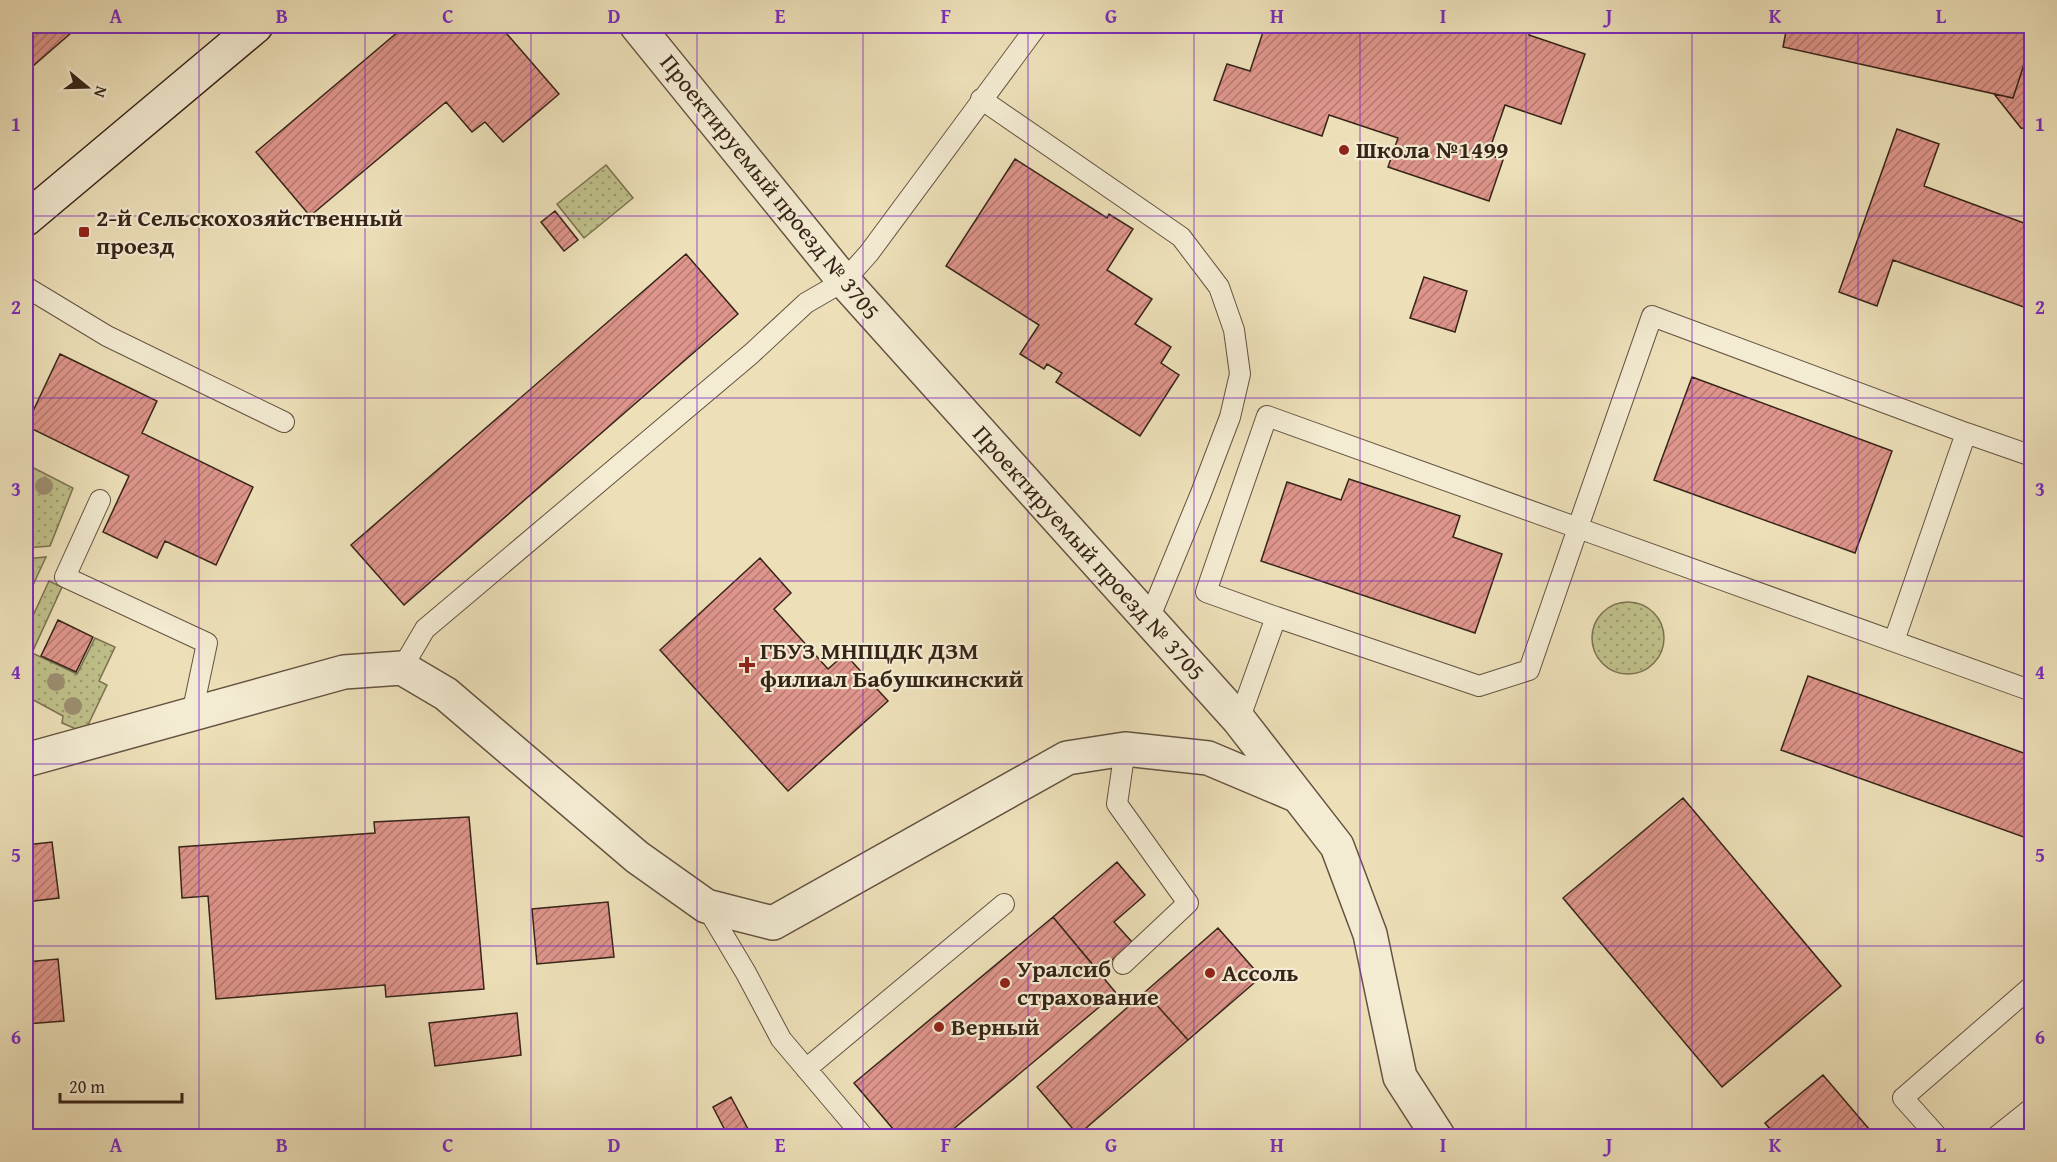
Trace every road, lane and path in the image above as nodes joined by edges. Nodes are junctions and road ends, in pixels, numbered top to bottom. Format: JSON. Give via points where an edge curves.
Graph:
{"nodes":[{"id":1,"x":256,"y":26,"type":"edge"},
{"id":2,"x":637,"y":26,"type":"edge"},
{"id":3,"x":1037,"y":26,"type":"edge"},
{"id":4,"x":981,"y":99,"type":"junction"},
{"id":5,"x":26,"y":219,"type":"edge"},
{"id":6,"x":844,"y":282,"type":"junction"},
{"id":7,"x":26,"y":286,"type":"edge"},
{"id":8,"x":284,"y":422,"type":"dead end"},
{"id":9,"x":1966,"y":433,"type":"junction"},
{"id":10,"x":2031,"y":456,"type":"edge"},
{"id":11,"x":100,"y":500,"type":"dead end"},
{"id":12,"x":1578,"y":527,"type":"junction"},
{"id":13,"x":1276,"y":617,"type":"junction"},
{"id":14,"x":1149,"y":619,"type":"junction"},
{"id":15,"x":1894,"y":641,"type":"junction"},
{"id":16,"x":402,"y":668,"type":"junction"},
{"id":17,"x":2031,"y":692,"type":"edge"},
{"id":18,"x":192,"y":714,"type":"junction"},
{"id":19,"x":1239,"y":720,"type":"junction"},
{"id":20,"x":1125,"y":749,"type":"junction"},
{"id":21,"x":26,"y":760,"type":"edge"},
{"id":22,"x":1298,"y":796,"type":"junction"},
{"id":23,"x":1004,"y":904,"type":"dead end"},
{"id":24,"x":706,"y":906,"type":"junction"},
{"id":25,"x":1123,"y":964,"type":"dead end"},
{"id":26,"x":2031,"y":986,"type":"edge"},
{"id":27,"x":806,"y":1069,"type":"junction"},
{"id":28,"x":2031,"y":1108,"type":"edge"},
{"id":29,"x":863,"y":1137,"type":"edge"},
{"id":30,"x":1438,"y":1137,"type":"edge"},
{"id":31,"x":1937,"y":1137,"type":"edge"},
{"id":32,"x":1997,"y":1137,"type":"edge"}],
"edges":[{"from":1,"to":5,"type":"street"},
{"from":2,"to":6,"type":"street","name":"Проектируемый проезд № 3705"},
{"from":3,"to":4,"type":"lane"},
{"from":4,"to":6,"type":"lane","via":[[883,235]]},
{"from":4,"to":14,"type":"lane","via":[[1180,237],[1219,287],[1234,330],[1240,374],[1230,417]]},
{"from":6,"to":14,"type":"street","name":"Проектируемый проезд № 3705"},
{"from":6,"to":16,"type":"lane","via":[[807,303],[425,629]]},
{"from":7,"to":8,"type":"lane","via":[[107,336]]},
{"from":9,"to":10,"type":"lane"},
{"from":9,"to":12,"type":"lane","via":[[1652,316]]},
{"from":9,"to":15,"type":"lane"},
{"from":11,"to":18,"type":"lane","via":[[65,577],[207,643]]},
{"from":12,"to":13,"type":"lane","via":[[1528,670],[1479,686]]},
{"from":12,"to":13,"type":"lane","via":[[1268,416],[1206,592]]},
{"from":12,"to":15,"type":"lane"},
{"from":13,"to":19,"type":"lane"},
{"from":14,"to":19,"type":"street","name":"Проектируемый проезд № 3705"},
{"from":15,"to":17,"type":"lane"},
{"from":16,"to":18,"type":"street","via":[[344,672]]},
{"from":16,"to":24,"type":"street","via":[[446,694],[637,856]]},
{"from":18,"to":21,"type":"street"},
{"from":19,"to":22,"type":"street","name":"Проектируемый проезд № 3705"},
{"from":20,"to":22,"type":"street","via":[[1208,758]]},
{"from":20,"to":24,"type":"street","via":[[1067,758],[773,923]]},
{"from":20,"to":25,"type":"lane","via":[[1117,804],[1188,903]]},
{"from":22,"to":30,"type":"street","name":"Проектируемый проезд № 3705","via":[[1337,846],[1370,934],[1400,1077]]},
{"from":23,"to":27,"type":"lane"},
{"from":24,"to":27,"type":"lane","via":[[781,1039]]},
{"from":26,"to":31,"type":"lane","via":[[1903,1098]]},
{"from":27,"to":29,"type":"lane"},
{"from":28,"to":32,"type":"lane"}]}
